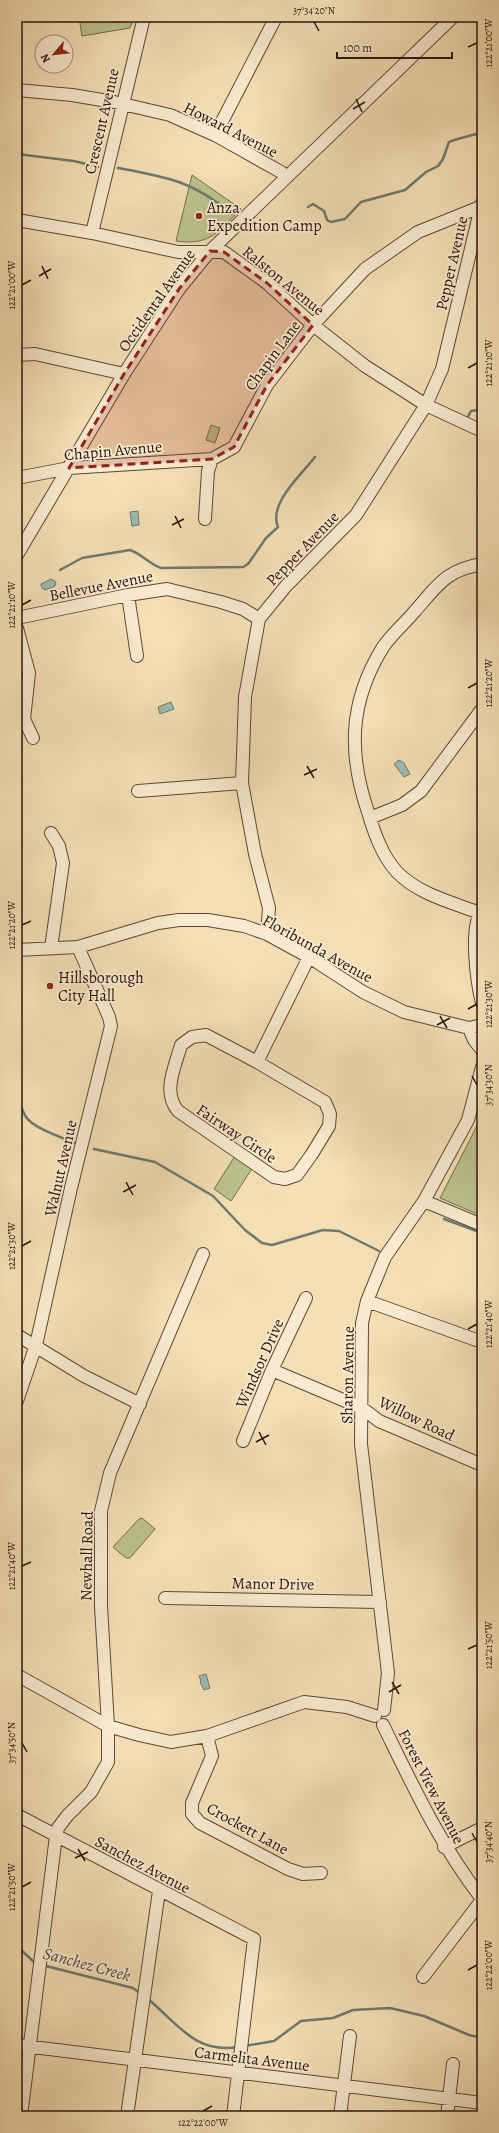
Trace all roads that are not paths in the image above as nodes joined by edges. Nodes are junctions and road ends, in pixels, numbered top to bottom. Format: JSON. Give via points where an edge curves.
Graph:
{"nodes":[{"id":1,"x":144,"y":17,"type":"edge"},
{"id":2,"x":276,"y":17,"type":"edge"},
{"id":3,"x":453,"y":17,"type":"edge"},
{"id":4,"x":17,"y":90,"type":"edge"},
{"id":5,"x":122,"y":103,"type":"junction"},
{"id":6,"x":215,"y":135,"type":"junction"},
{"id":7,"x":287,"y":178,"type":"junction"},
{"id":8,"x":481,"y":205,"type":"edge"},
{"id":9,"x":17,"y":220,"type":"edge"},
{"id":10,"x":92,"y":233,"type":"junction"},
{"id":11,"x":210,"y":251,"type":"junction"},
{"id":12,"x":313,"y":325,"type":"junction"},
{"id":13,"x":17,"y":355,"type":"edge"},
{"id":14,"x":124,"y":374,"type":"junction"},
{"id":15,"x":426,"y":405,"type":"junction"},
{"id":16,"x":482,"y":431,"type":"edge"},
{"id":17,"x":212,"y":458,"type":"junction"},
{"id":18,"x":69,"y":468,"type":"junction"},
{"id":19,"x":17,"y":478,"type":"edge"},
{"id":20,"x":205,"y":519,"type":"dead end"},
{"id":21,"x":17,"y":555,"type":"edge"},
{"id":22,"x":482,"y":564,"type":"edge"},
{"id":23,"x":128,"y":595,"type":"junction"},
{"id":24,"x":17,"y":618,"type":"edge"},
{"id":25,"x":259,"y":619,"type":"junction"},
{"id":26,"x":17,"y":628,"type":"edge"},
{"id":27,"x":137,"y":656,"type":"dead end"},
{"id":28,"x":482,"y":709,"type":"edge"},
{"id":29,"x":33,"y":738,"type":"dead end"},
{"id":30,"x":242,"y":783,"type":"junction"},
{"id":31,"x":138,"y":791,"type":"dead end"},
{"id":32,"x":370,"y":818,"type":"junction"},
{"id":33,"x":51,"y":833,"type":"dead end"},
{"id":34,"x":481,"y":911,"type":"edge"},
{"id":35,"x":268,"y":934,"type":"junction"},
{"id":36,"x":78,"y":947,"type":"junction"},
{"id":37,"x":52,"y":948,"type":"junction"},
{"id":38,"x":17,"y":950,"type":"edge"},
{"id":39,"x":309,"y":957,"type":"junction"},
{"id":40,"x":482,"y":1003,"type":"edge"},
{"id":41,"x":482,"y":1025,"type":"edge"},
{"id":42,"x":469,"y":1028,"type":"junction"},
{"id":43,"x":482,"y":1050,"type":"edge"},
{"id":44,"x":257,"y":1062,"type":"junction"},
{"id":45,"x":482,"y":1067,"type":"edge"},
{"id":46,"x":424,"y":1201,"type":"junction"},
{"id":47,"x":482,"y":1225,"type":"edge"},
{"id":48,"x":202,"y":1254,"type":"dead end"},
{"id":49,"x":306,"y":1298,"type":"dead end"},
{"id":50,"x":367,"y":1301,"type":"junction"},
{"id":51,"x":17,"y":1334,"type":"edge"},
{"id":52,"x":482,"y":1342,"type":"edge"},
{"id":53,"x":36,"y":1345,"type":"junction"},
{"id":54,"x":272,"y":1370,"type":"junction"},
{"id":55,"x":17,"y":1401,"type":"edge"},
{"id":56,"x":140,"y":1404,"type":"junction"},
{"id":57,"x":362,"y":1408,"type":"junction"},
{"id":58,"x":243,"y":1442,"type":"dead end"},
{"id":59,"x":482,"y":1465,"type":"edge"},
{"id":60,"x":165,"y":1598,"type":"dead end"},
{"id":61,"x":380,"y":1602,"type":"junction"},
{"id":62,"x":17,"y":1675,"type":"edge"},
{"id":63,"x":379,"y":1713,"type":"junction"},
{"id":64,"x":383,"y":1725,"type":"joint"},
{"id":65,"x":108,"y":1726,"type":"junction"},
{"id":66,"x":207,"y":1736,"type":"junction"},
{"id":67,"x":17,"y":1815,"type":"edge"},
{"id":68,"x":482,"y":1828,"type":"edge"},
{"id":69,"x":56,"y":1836,"type":"junction"},
{"id":70,"x":444,"y":1847,"type":"junction"},
{"id":71,"x":321,"y":1873,"type":"dead end"},
{"id":72,"x":159,"y":1891,"type":"junction"},
{"id":73,"x":482,"y":1900,"type":"edge"},
{"id":74,"x":423,"y":1977,"type":"dead end"},
{"id":75,"x":350,"y":2036,"type":"dead end"},
{"id":76,"x":17,"y":2045,"type":"edge"},
{"id":77,"x":30,"y":2046,"type":"junction"},
{"id":78,"x":134,"y":2060,"type":"junction"},
{"id":79,"x":453,"y":2064,"type":"dead end"},
{"id":80,"x":239,"y":2072,"type":"junction"},
{"id":81,"x":344,"y":2086,"type":"junction"},
{"id":82,"x":449,"y":2098,"type":"junction"},
{"id":83,"x":482,"y":2103,"type":"edge"},
{"id":84,"x":21,"y":2116,"type":"edge"},
{"id":85,"x":127,"y":2116,"type":"edge"},
{"id":86,"x":233,"y":2116,"type":"edge"},
{"id":87,"x":340,"y":2116,"type":"edge"},
{"id":88,"x":447,"y":2116,"type":"edge"}],
"edges":[{"from":1,"to":5,"type":"street","name":"Crescent Avenue"},
{"from":2,"to":6,"type":"street"},
{"from":3,"to":7,"type":"street","name":"Occidental Avenue"},
{"from":4,"to":5,"type":"street","name":"Howard Avenue"},
{"from":5,"to":6,"type":"street","name":"Howard Avenue","via":[[170,116]]},
{"from":5,"to":10,"type":"street","name":"Crescent Avenue"},
{"from":6,"to":7,"type":"street","name":"Howard Avenue","via":[[281,172]]},
{"from":7,"to":11,"type":"street","name":"Occidental Avenue"},
{"from":8,"to":12,"type":"street","name":"Chapin Lane","via":[[418,232],[371,265]]},
{"from":8,"to":15,"type":"street","name":"Pepper Avenue","via":[[442,369]]},
{"from":9,"to":10,"type":"street","name":"Ralston Avenue"},
{"from":10,"to":11,"type":"street","name":"Ralston Avenue","via":[[178,252]]},
{"from":11,"to":12,"type":"street","name":"Ralston Avenue","via":[[224,252],[243,265]]},
{"from":11,"to":14,"type":"street","name":"Occidental Avenue","via":[[180,289]]},
{"from":12,"to":15,"type":"street","name":"Ralston Avenue","via":[[365,366]]},
{"from":12,"to":17,"type":"street","name":"Chapin Lane","via":[[267,385],[234,447]]},
{"from":13,"to":14,"type":"street","via":[[35,354]]},
{"from":14,"to":18,"type":"street","name":"Occidental Avenue"},
{"from":15,"to":16,"type":"street","name":"Ralston Avenue"},
{"from":15,"to":25,"type":"street","name":"Pepper Avenue","via":[[356,515],[286,586]]},
{"from":17,"to":18,"type":"street","name":"Chapin Avenue"},
{"from":17,"to":20,"type":"street","via":[[208,471]]},
{"from":18,"to":19,"type":"street","name":"Chapin Avenue"},
{"from":18,"to":21,"type":"street","name":"Occidental Avenue"},
{"from":22,"to":32,"type":"street","via":[[465,567],[446,577],[384,646],[368,675],[357,708],[354,747],[359,784]]},
{"from":23,"to":24,"type":"street","name":"Bellevue Avenue"},
{"from":23,"to":25,"type":"street","name":"Bellevue Avenue","via":[[167,589],[243,609]]},
{"from":23,"to":27,"type":"street"},
{"from":25,"to":30,"type":"street","name":"Pepper Avenue","via":[[245,697]]},
{"from":26,"to":29,"type":"street","via":[[29,673],[24,719]]},
{"from":28,"to":32,"type":"street","via":[[421,791],[402,806]]},
{"from":30,"to":31,"type":"street"},
{"from":30,"to":35,"type":"street","name":"Pepper Avenue","via":[[255,854],[269,908]]},
{"from":32,"to":34,"type":"street","via":[[383,852],[396,871],[415,887]]},
{"from":33,"to":37,"type":"street","via":[[59,846],[63,863]]},
{"from":34,"to":40,"type":"street","via":[[475,940],[478,987]]},
{"from":35,"to":36,"type":"street","name":"Floribunda Avenue","via":[[244,926],[208,920],[180,920],[158,923]]},
{"from":35,"to":39,"type":"street","name":"Floribunda Avenue"},
{"from":36,"to":37,"type":"street","name":"Floribunda Avenue"},
{"from":36,"to":53,"type":"street","name":"Walnut Avenue","via":[[112,1026],[71,1188]]},
{"from":37,"to":38,"type":"street","name":"Floribunda Avenue"},
{"from":39,"to":42,"type":"street","name":"Floribunda Avenue","via":[[363,992],[404,1012]]},
{"from":39,"to":44,"type":"street"},
{"from":41,"to":42,"type":"street","name":"Floribunda Avenue"},
{"from":42,"to":43,"type":"street"},
{"from":44,"to":44,"type":"street","name":"Fairway Circle","via":[[206,1035],[192,1037],[181,1045],[169,1092],[171,1103],[178,1111],[274,1178],[285,1179],[297,1175],[312,1154],[329,1126],[330,1114],[325,1102]]},
{"from":45,"to":46,"type":"street","name":"Sharon Avenue","via":[[468,1120]]},
{"from":46,"to":47,"type":"street"},
{"from":46,"to":50,"type":"street","name":"Sharon Avenue","via":[[385,1257]]},
{"from":48,"to":56,"type":"street","name":"Newhall Road"},
{"from":49,"to":54,"type":"street","name":"Windsor Drive"},
{"from":50,"to":52,"type":"street"},
{"from":50,"to":57,"type":"street","name":"Sharon Avenue","via":[[362,1323]]},
{"from":51,"to":53,"type":"street"},
{"from":53,"to":55,"type":"street","name":"Walnut Avenue"},
{"from":53,"to":56,"type":"street","via":[[84,1376]]},
{"from":54,"to":57,"type":"street","name":"Willow Road"},
{"from":54,"to":58,"type":"street","name":"Windsor Drive"},
{"from":56,"to":65,"type":"street","name":"Newhall Road","via":[[110,1473],[101,1511],[101,1606]]},
{"from":57,"to":59,"type":"street","name":"Willow Road","via":[[379,1421]]},
{"from":57,"to":61,"type":"street","name":"Sharon Avenue","via":[[361,1444]]},
{"from":60,"to":61,"type":"street","name":"Manor Drive"},
{"from":61,"to":63,"type":"street","name":"Sharon Avenue","via":[[388,1673]]},
{"from":62,"to":65,"type":"street"},
{"from":63,"to":64,"type":"street","name":"Sharon Avenue","via":[[390,1717],[389,1722]]},
{"from":63,"to":66,"type":"street","via":[[304,1702]]},
{"from":64,"to":70,"type":"street","name":"Forest View Avenue"},
{"from":65,"to":66,"type":"street","via":[[172,1742]]},
{"from":65,"to":69,"type":"street","name":"Newhall Road","via":[[108,1762],[91,1792],[67,1816],[58,1828]]},
{"from":66,"to":71,"type":"street","name":"Crockett Lane","via":[[212,1756],[192,1803],[192,1814],[200,1823],[288,1869],[303,1874]]},
{"from":67,"to":69,"type":"street","name":"Sanchez Avenue"},
{"from":68,"to":70,"type":"street"},
{"from":69,"to":72,"type":"street","name":"Sanchez Avenue"},
{"from":69,"to":77,"type":"street"},
{"from":70,"to":73,"type":"street","name":"Forest View Avenue"},
{"from":72,"to":78,"type":"street"},
{"from":72,"to":80,"type":"street","name":"Sanchez Avenue","via":[[254,1939]]},
{"from":73,"to":74,"type":"street"},
{"from":75,"to":81,"type":"street"},
{"from":76,"to":77,"type":"street","name":"Carmelita Avenue"},
{"from":77,"to":78,"type":"street","name":"Carmelita Avenue"},
{"from":77,"to":84,"type":"street"},
{"from":78,"to":80,"type":"street","name":"Carmelita Avenue"},
{"from":78,"to":85,"type":"street"},
{"from":79,"to":82,"type":"street"},
{"from":80,"to":81,"type":"street","name":"Carmelita Avenue"},
{"from":80,"to":86,"type":"street"},
{"from":81,"to":82,"type":"street","name":"Carmelita Avenue"},
{"from":81,"to":87,"type":"street"},
{"from":82,"to":83,"type":"street","name":"Carmelita Avenue"},
{"from":82,"to":88,"type":"street"}]}
